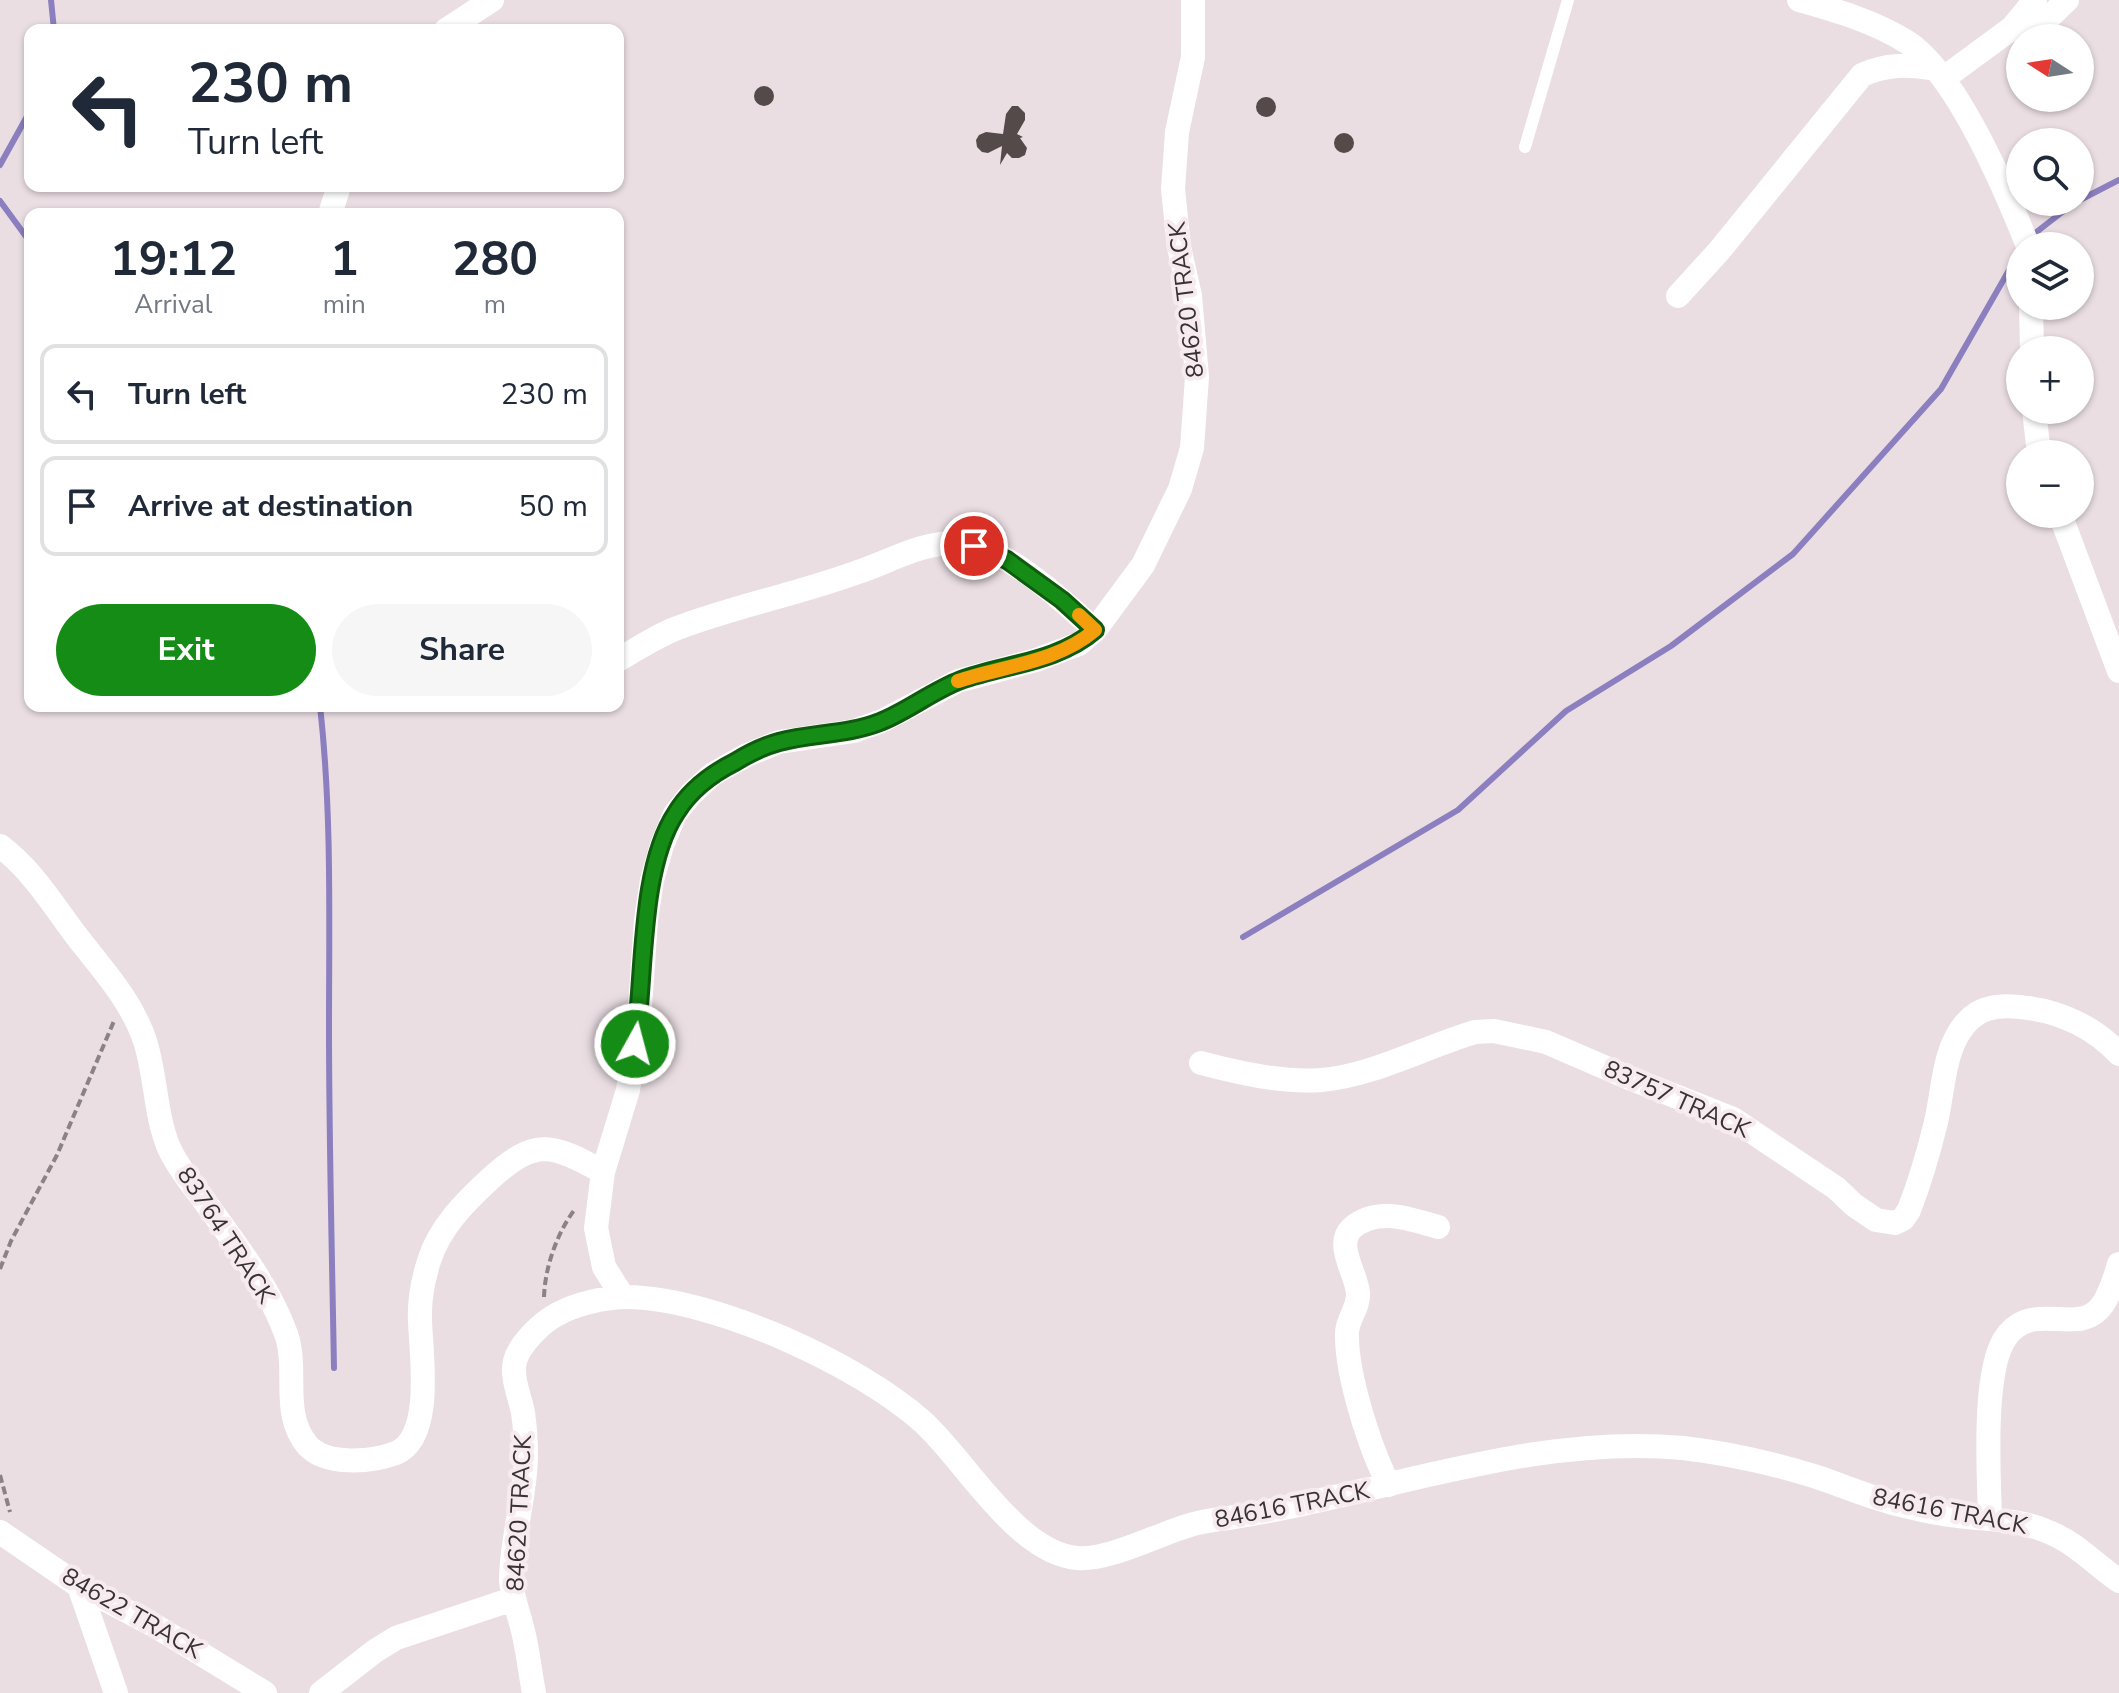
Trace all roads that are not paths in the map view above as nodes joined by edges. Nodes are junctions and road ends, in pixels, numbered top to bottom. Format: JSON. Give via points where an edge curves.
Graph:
{"nodes":[{"id":1,"x":492,"y":0,"type":"edge"},
{"id":2,"x":1193,"y":0,"type":"edge"},
{"id":3,"x":1568,"y":0,"type":"edge"},
{"id":4,"x":1799,"y":0,"type":"edge"},
{"id":5,"x":2035,"y":0,"type":"edge"},
{"id":6,"x":2067,"y":0,"type":"edge"},
{"id":7,"x":455,"y":24,"type":"edge"},
{"id":8,"x":2015,"y":24,"type":"edge"},
{"id":9,"x":2042,"y":24,"type":"edge"},
{"id":10,"x":2006,"y":32,"type":"edge"},
{"id":11,"x":1940,"y":73,"type":"junction"},
{"id":12,"x":1525,"y":147,"type":"dead end"},
{"id":13,"x":2022,"y":232,"type":"edge"},
{"id":14,"x":1678,"y":296,"type":"dead end"},
{"id":15,"x":2065,"y":528,"type":"edge"},
{"id":16,"x":1095,"y":630,"type":"junction"},
{"id":17,"x":624,"y":656,"type":"edge"},
{"id":18,"x":2119,"y":671,"type":"edge"},
{"id":19,"x":0,"y":846,"type":"edge"},
{"id":20,"x":2119,"y":1054,"type":"edge"},
{"id":21,"x":1201,"y":1063,"type":"dead end"},
{"id":22,"x":603,"y":1172,"type":"junction"},
{"id":23,"x":1438,"y":1227,"type":"dead end"},
{"id":24,"x":2119,"y":1264,"type":"edge"},
{"id":25,"x":623,"y":1297,"type":"junction"},
{"id":26,"x":534,"y":1332,"type":"joint"},
{"id":27,"x":1389,"y":1485,"type":"junction"},
{"id":28,"x":1990,"y":1518,"type":"junction"},
{"id":29,"x":10,"y":1538,"type":"edge"},
{"id":30,"x":2119,"y":1581,"type":"edge"},
{"id":31,"x":79,"y":1586,"type":"junction"},
{"id":32,"x":513,"y":1599,"type":"junction"},
{"id":33,"x":116,"y":1693,"type":"edge"},
{"id":34,"x":265,"y":1693,"type":"edge"},
{"id":35,"x":321,"y":1693,"type":"edge"},
{"id":36,"x":534,"y":1693,"type":"edge"}],
"edges":[{"from":1,"to":7,"type":"street"},
{"from":2,"to":16,"type":"street","name":"84620 TRACK","via":[[1193,57],[1177,132],[1173,189],[1197,377],[1192,448],[1180,489],[1143,565]]},
{"from":3,"to":12,"type":"lane"},
{"from":4,"to":11,"type":"street","via":[[1862,18],[1910,44]]},
{"from":5,"to":8,"type":"street"},
{"from":6,"to":9,"type":"street"},
{"from":10,"to":11,"type":"street"},
{"from":11,"to":13,"type":"street","via":[[2001,179]]},
{"from":11,"to":14,"type":"street","via":[[1894,66],[1862,75]]},
{"from":15,"to":18,"type":"street"},
{"from":16,"to":17,"type":"street","via":[[1007,560],[958,543],[911,550],[859,572],[681,626]]},
{"from":16,"to":22,"type":"street","name":"84620 TRACK","via":[[1079,644],[958,681],[854,731],[779,742],[713,774],[691,794],[675,814],[652,880],[628,1090]]},
{"from":19,"to":22,"type":"street","name":"83764 TRACK","via":[[37,881],[135,1015],[169,1147],[271,1301],[287,1337],[296,1422],[318,1454],[377,1458],[404,1448],[414,1435],[422,1405],[423,1282],[444,1228],[464,1203],[511,1160],[532,1149],[548,1148]]},
{"from":20,"to":21,"type":"street","name":"83757 TRACK","via":[[2084,1027],[2047,1010],[1989,1008],[1972,1017],[1950,1052],[1909,1210],[1890,1224],[1876,1220],[1733,1119],[1530,1037],[1475,1032],[1323,1080]]},
{"from":22,"to":25,"type":"street","via":[[596,1228],[599,1251]]},
{"from":23,"to":27,"type":"street","via":[[1385,1215],[1352,1228],[1346,1239],[1359,1294],[1348,1324],[1349,1353],[1373,1456]]},
{"from":24,"to":28,"type":"street","via":[[2103,1305],[2091,1316],[2037,1317],[2013,1329],[2002,1343],[1991,1394]]},
{"from":25,"to":26,"type":"street","name":"84616 TRACK","via":[[556,1315]]},
{"from":25,"to":27,"type":"street","name":"84616 TRACK","via":[[707,1311],[752,1326],[799,1344],[886,1393],[945,1444],[1007,1517],[1043,1548],[1066,1557],[1091,1558],[1193,1523]]},
{"from":26,"to":32,"type":"street","name":"84620 TRACK","via":[[515,1358],[526,1459],[512,1564]]},
{"from":27,"to":28,"type":"street","name":"84616 TRACK","via":[[1551,1452],[1683,1448],[1814,1476],[1928,1512]]},
{"from":28,"to":30,"type":"street","name":"84616 TRACK","via":[[2051,1533]]},
{"from":29,"to":31,"type":"street","name":"84622 TRACK"},
{"from":31,"to":33,"type":"street"},
{"from":31,"to":34,"type":"street","name":"84622 TRACK"},
{"from":32,"to":35,"type":"street","via":[[396,1638]]},
{"from":32,"to":36,"type":"street","name":"84620 TRACK"}]}
